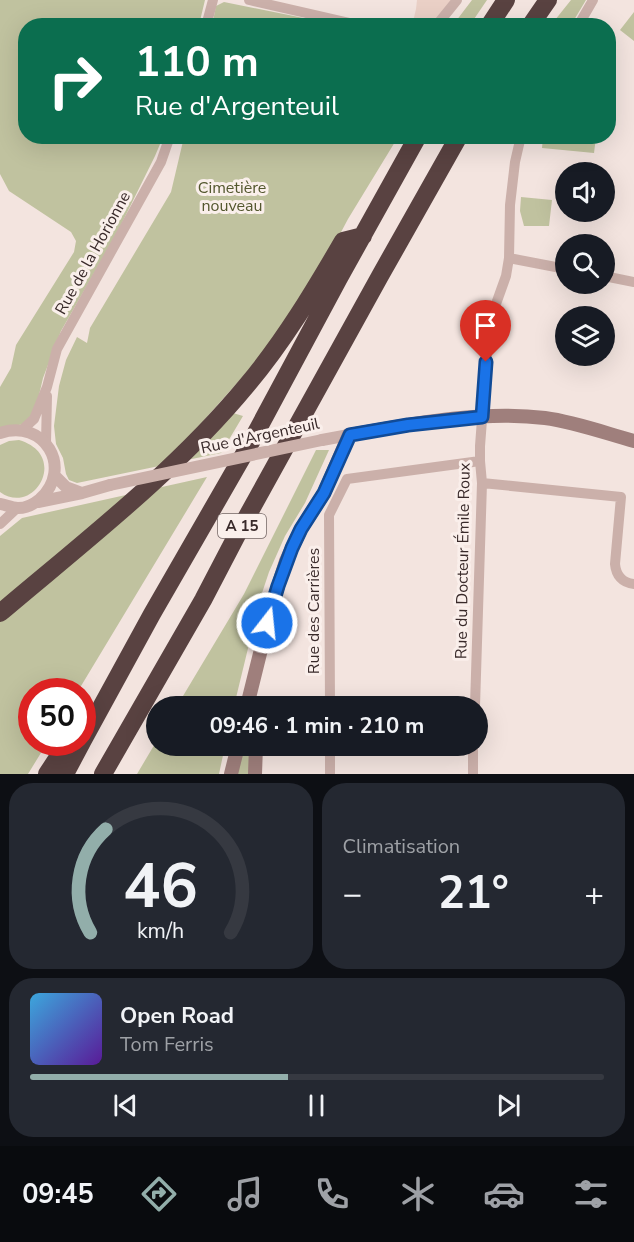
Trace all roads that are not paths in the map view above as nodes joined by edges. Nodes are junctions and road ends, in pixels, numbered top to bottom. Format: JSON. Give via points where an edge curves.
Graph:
{"nodes":[{"id":1,"x":213,"y":0,"type":"edge"},
{"id":2,"x":249,"y":0,"type":"edge"},
{"id":3,"x":457,"y":0,"type":"edge"},
{"id":4,"x":506,"y":0,"type":"edge"},
{"id":5,"x":548,"y":0,"type":"edge"},
{"id":6,"x":593,"y":0,"type":"edge"},
{"id":7,"x":208,"y":18,"type":"edge"},
{"id":8,"x":328,"y":18,"type":"edge"},
{"id":9,"x":442,"y":18,"type":"edge"},
{"id":10,"x":494,"y":18,"type":"edge"},
{"id":11,"x":536,"y":18,"type":"edge"},
{"id":12,"x":583,"y":18,"type":"edge"},
{"id":13,"x":167,"y":144,"type":"edge"},
{"id":14,"x":414,"y":144,"type":"edge"},
{"id":15,"x":454,"y":144,"type":"edge"},
{"id":16,"x":518,"y":144,"type":"edge"},
{"id":17,"x":363,"y":236,"type":"junction"},
{"id":18,"x":509,"y":258,"type":"junction"},
{"id":19,"x":555,"y":267,"type":"edge"},
{"id":20,"x":615,"y":278,"type":"edge"},
{"id":21,"x":634,"y":282,"type":"edge"},
{"id":22,"x":47,"y":387,"type":"junction"},
{"id":23,"x":482,"y":417,"type":"junction"},
{"id":24,"x":22,"y":430,"type":"junction"},
{"id":25,"x":0,"y":433,"type":"edge"},
{"id":26,"x":350,"y":435,"type":"junction"},
{"id":27,"x":634,"y":441,"type":"edge"},
{"id":28,"x":46,"y":443,"type":"junction"},
{"id":29,"x":480,"y":461,"type":"junction"},
{"id":30,"x":54,"y":476,"type":"junction"},
{"id":31,"x":482,"y":483,"type":"junction"},
{"id":32,"x":82,"y":493,"type":"junction"},
{"id":33,"x":36,"y":502,"type":"junction"},
{"id":34,"x":0,"y":504,"type":"edge"},
{"id":35,"x":17,"y":508,"type":"junction"},
{"id":36,"x":0,"y":524,"type":"edge"},
{"id":37,"x":634,"y":584,"type":"edge"},
{"id":38,"x":203,"y":600,"type":"junction"},
{"id":39,"x":0,"y":613,"type":"edge"},
{"id":40,"x":152,"y":614,"type":"junction"},
{"id":41,"x":262,"y":642,"type":"junction"},
{"id":42,"x":249,"y":696,"type":"edge"},
{"id":43,"x":256,"y":696,"type":"edge"},
{"id":44,"x":330,"y":696,"type":"edge"},
{"id":45,"x":475,"y":696,"type":"edge"},
{"id":46,"x":96,"y":699,"type":"edge"},
{"id":47,"x":96,"y":716,"type":"edge"},
{"id":48,"x":59,"y":756,"type":"edge"},
{"id":49,"x":75,"y":756,"type":"edge"},
{"id":50,"x":236,"y":756,"type":"edge"},
{"id":51,"x":256,"y":756,"type":"edge"},
{"id":52,"x":330,"y":756,"type":"edge"},
{"id":53,"x":473,"y":756,"type":"edge"},
{"id":54,"x":48,"y":774,"type":"edge"},
{"id":55,"x":65,"y":774,"type":"edge"},
{"id":56,"x":103,"y":774,"type":"edge"},
{"id":57,"x":115,"y":774,"type":"edge"},
{"id":58,"x":231,"y":774,"type":"edge"},
{"id":59,"x":255,"y":774,"type":"edge"},
{"id":60,"x":330,"y":774,"type":"edge"},
{"id":61,"x":472,"y":774,"type":"edge"}],
"edges":[{"from":1,"to":7,"type":"street"},
{"from":2,"to":8,"type":"street"},
{"from":3,"to":9,"type":"street"},
{"from":4,"to":10,"type":"highway"},
{"from":5,"to":11,"type":"highway"},
{"from":6,"to":12,"type":"street"},
{"from":13,"to":22,"type":"street","name":"Rue de la Horionne","via":[[57,350]]},
{"from":14,"to":17,"type":"highway","number":"A 15"},
{"from":15,"to":38,"type":"highway","number":"A 15"},
{"from":16,"to":18,"type":"street","name":"Rue du Docteur Émile Roux","via":[[510,206]]},
{"from":17,"to":39,"type":"highway","via":[[343,242],[271,355],[217,420],[162,476]]},
{"from":17,"to":40,"type":"highway","number":"A 15"},
{"from":18,"to":19,"type":"street"},
{"from":18,"to":23,"type":"street","name":"Rue du Docteur Émile Roux","via":[[489,328]]},
{"from":20,"to":21,"type":"street"},
{"from":22,"to":24,"type":"street","name":"Rue de la Horionne","via":[[34,419]]},
{"from":22,"to":28,"type":"street","name":"Rue de la Horionne"},
{"from":23,"to":26,"type":"main road","name":"Rue d'Argenteuil"},
{"from":23,"to":27,"type":"main road","name":"Rue d'Argenteuil","via":[[547,418]]},
{"from":23,"to":29,"type":"street","name":"Rue du Docteur Émile Roux"},
{"from":24,"to":25,"type":"street"},
{"from":24,"to":28,"type":"street"},
{"from":26,"to":32,"type":"street","name":"Rue d'Argenteuil","bridge":true},
{"from":26,"to":41,"type":"main road","via":[[324,493],[292,548]]},
{"from":28,"to":30,"type":"street","via":[[55,464]]},
{"from":29,"to":31,"type":"street","name":"Rue du Docteur Émile Roux"},
{"from":29,"to":44,"type":"street","name":"Rue des Carrières","via":[[346,478],[329,515]]},
{"from":30,"to":32,"type":"street","via":[[66,487]]},
{"from":30,"to":33,"type":"street","via":[[48,491]]},
{"from":31,"to":37,"type":"street","via":[[621,497],[616,572],[621,579]]},
{"from":31,"to":45,"type":"street","name":"Rue du Docteur Émile Roux"},
{"from":32,"to":33,"type":"street","name":"Rue d'Argenteuil"},
{"from":33,"to":35,"type":"street","name":"Rue d'Argenteuil"},
{"from":34,"to":35,"type":"street"},
{"from":35,"to":36,"type":"street"},
{"from":38,"to":56,"type":"highway","number":"A 15"},
{"from":38,"to":57,"type":"highway"},
{"from":40,"to":46,"type":"highway"},
{"from":40,"to":47,"type":"highway","number":"A 15"},
{"from":41,"to":42,"type":"main road"},
{"from":41,"to":43,"type":"main road"},
{"from":48,"to":54,"type":"highway"},
{"from":49,"to":55,"type":"highway","number":"A 15"},
{"from":50,"to":58,"type":"main road"},
{"from":51,"to":59,"type":"main road"},
{"from":52,"to":60,"type":"street"},
{"from":53,"to":61,"type":"street"}]}
